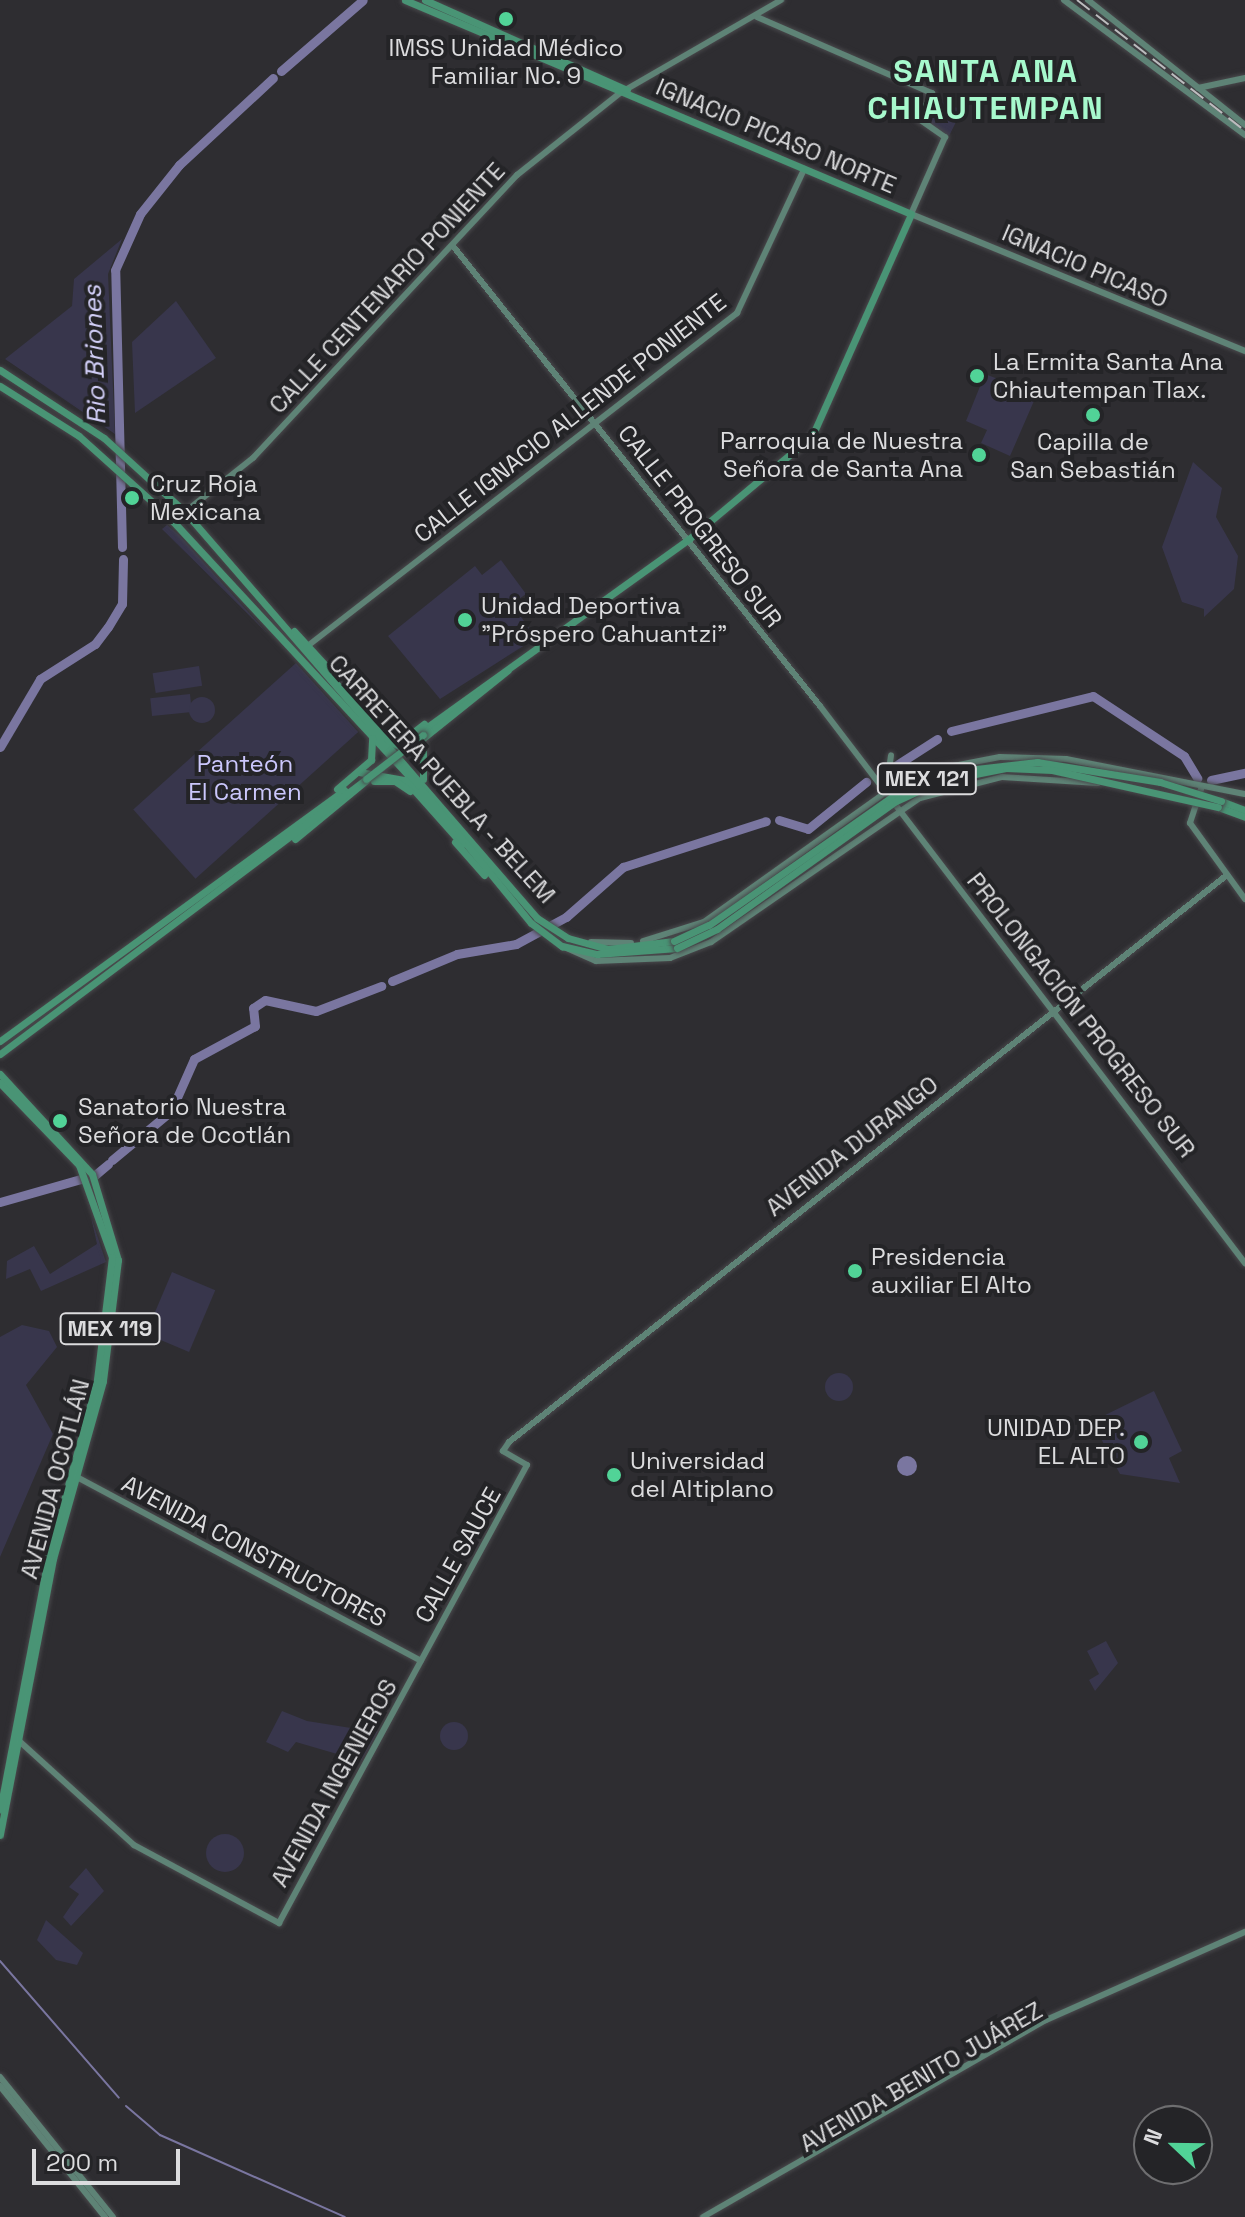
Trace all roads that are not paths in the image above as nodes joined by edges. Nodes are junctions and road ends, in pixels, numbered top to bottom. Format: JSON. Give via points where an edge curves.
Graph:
{"nodes":[{"id":1,"x":405,"y":0,"type":"edge"},
{"id":2,"x":425,"y":0,"type":"edge"},
{"id":3,"x":781,"y":0,"type":"edge"},
{"id":4,"x":1064,"y":0,"type":"edge"},
{"id":5,"x":1088,"y":0,"type":"edge"},
{"id":6,"x":757,"y":17,"type":"junction"},
{"id":7,"x":1245,"y":78,"type":"edge"},
{"id":8,"x":1198,"y":88,"type":"junction"},
{"id":9,"x":623,"y":91,"type":"junction"},
{"id":10,"x":1245,"y":125,"type":"edge"},
{"id":11,"x":1245,"y":135,"type":"edge"},
{"id":12,"x":804,"y":169,"type":"junction"},
{"id":13,"x":911,"y":214,"type":"junction"},
{"id":14,"x":453,"y":246,"type":"junction"},
{"id":15,"x":1245,"y":351,"type":"edge"},
{"id":16,"x":0,"y":370,"type":"edge"},
{"id":17,"x":0,"y":386,"type":"edge"},
{"id":18,"x":595,"y":422,"type":"junction"},
{"id":19,"x":185,"y":512,"type":"junction"},
{"id":20,"x":689,"y":539,"type":"junction"},
{"id":21,"x":217,"y":546,"type":"junction"},
{"id":22,"x":205,"y":555,"type":"junction"},
{"id":23,"x":236,"y":568,"type":"junction"},
{"id":24,"x":225,"y":577,"type":"junction"},
{"id":25,"x":257,"y":612,"type":"junction"},
{"id":26,"x":578,"y":616,"type":"junction"},
{"id":27,"x":305,"y":648,"type":"junction"},
{"id":28,"x":372,"y":737,"type":"junction"},
{"id":29,"x":420,"y":738,"type":"junction"},
{"id":30,"x":404,"y":739,"type":"junction"},
{"id":31,"x":395,"y":751,"type":"junction"},
{"id":32,"x":891,"y":755,"type":"dead end"},
{"id":33,"x":988,"y":759,"type":"junction"},
{"id":34,"x":961,"y":764,"type":"junction"},
{"id":35,"x":384,"y":772,"type":"junction"},
{"id":36,"x":365,"y":777,"type":"junction"},
{"id":37,"x":993,"y":778,"type":"junction"},
{"id":38,"x":901,"y":784,"type":"junction"},
{"id":39,"x":959,"y":785,"type":"junction"},
{"id":40,"x":1202,"y":786,"type":"junction"},
{"id":41,"x":429,"y":789,"type":"junction"},
{"id":42,"x":1153,"y":789,"type":"junction"},
{"id":43,"x":886,"y":792,"type":"junction"},
{"id":44,"x":1245,"y":794,"type":"edge"},
{"id":45,"x":900,"y":798,"type":"junction"},
{"id":46,"x":874,"y":802,"type":"junction"},
{"id":47,"x":912,"y":802,"type":"junction"},
{"id":48,"x":1219,"y":804,"type":"junction"},
{"id":49,"x":885,"y":805,"type":"junction"},
{"id":50,"x":898,"y":810,"type":"junction"},
{"id":51,"x":1245,"y":810,"type":"edge"},
{"id":52,"x":1245,"y":817,"type":"edge"},
{"id":53,"x":849,"y":820,"type":"junction"},
{"id":54,"x":881,"y":820,"type":"junction"},
{"id":55,"x":860,"y":835,"type":"junction"},
{"id":56,"x":473,"y":853,"type":"junction"},
{"id":57,"x":257,"y":858,"type":"junction"},
{"id":58,"x":1227,"y":875,"type":"junction"},
{"id":59,"x":506,"y":882,"type":"junction"},
{"id":60,"x":503,"y":894,"type":"junction"},
{"id":61,"x":1245,"y":899,"type":"edge"},
{"id":62,"x":534,"y":920,"type":"junction"},
{"id":63,"x":561,"y":938,"type":"junction"},
{"id":64,"x":675,"y":945,"type":"junction"},
{"id":65,"x":562,"y":946,"type":"junction"},
{"id":66,"x":84,"y":979,"type":"junction"},
{"id":67,"x":91,"y":988,"type":"junction"},
{"id":68,"x":1054,"y":1010,"type":"junction"},
{"id":69,"x":0,"y":1041,"type":"edge"},
{"id":70,"x":3,"y":1052,"type":"edge"},
{"id":71,"x":0,"y":1063,"type":"edge"},
{"id":72,"x":0,"y":1074,"type":"edge"},
{"id":73,"x":0,"y":1083,"type":"edge"},
{"id":74,"x":87,"y":1172,"type":"junction"},
{"id":75,"x":1245,"y":1263,"type":"edge"},
{"id":76,"x":527,"y":1465,"type":"joint"},
{"id":77,"x":73,"y":1475,"type":"junction"},
{"id":78,"x":421,"y":1661,"type":"junction"},
{"id":79,"x":16,"y":1739,"type":"junction"},
{"id":80,"x":0,"y":1809,"type":"edge"},
{"id":81,"x":0,"y":1835,"type":"edge"},
{"id":82,"x":1245,"y":1932,"type":"edge"},
{"id":83,"x":0,"y":2077,"type":"edge"},
{"id":84,"x":0,"y":2086,"type":"edge"},
{"id":85,"x":105,"y":2217,"type":"edge"},
{"id":86,"x":113,"y":2217,"type":"edge"},
{"id":87,"x":703,"y":2217,"type":"edge"}],
"edges":[{"from":1,"to":9,"type":"main road","name":"IGNACIO PICASO NORTE"},
{"from":2,"to":9,"type":"main road","name":"IGNACIO PICASO NORTE"},
{"from":3,"to":6,"type":"street","name":"CALLE CENTENARIO PONIENTE"},
{"from":4,"to":11,"type":"street"},
{"from":5,"to":8,"type":"street"},
{"from":6,"to":9,"type":"street","name":"CALLE CENTENARIO PONIENTE"},
{"from":6,"to":13,"type":"street","via":[[932,93],[919,119],[945,137]]},
{"from":7,"to":8,"type":"street"},
{"from":8,"to":10,"type":"street"},
{"from":9,"to":12,"type":"main road","name":"IGNACIO PICASO NORTE"},
{"from":9,"to":14,"type":"street","name":"CALLE CENTENARIO PONIENTE","via":[[517,175]]},
{"from":12,"to":13,"type":"main road","name":"IGNACIO PICASO NORTE"},
{"from":12,"to":18,"type":"street","name":"CALLE IGNACIO ALLENDE PONIENTE","via":[[744,305]]},
{"from":13,"to":15,"type":"street","name":"IGNACIO PICASO"},
{"from":13,"to":20,"type":"main road","via":[[812,436]]},
{"from":14,"to":18,"type":"street","name":"CALLE PROGRESO SUR"},
{"from":14,"to":19,"type":"street","name":"CALLE CENTENARIO PONIENTE","via":[[253,458]]},
{"from":16,"to":19,"type":"main road","name":"CARRETERA PUEBLA - BELEM","via":[[115,448]]},
{"from":17,"to":22,"type":"main road","name":"CARRETERA PUEBLA - BELEM","number":"MEX 121","via":[[111,463]]},
{"from":18,"to":20,"type":"street","name":"CALLE PROGRESO SUR"},
{"from":18,"to":27,"type":"street","name":"CALLE IGNACIO ALLENDE PONIENTE"},
{"from":19,"to":21,"type":"main road","name":"CARRETERA PUEBLA - BELEM"},
{"from":20,"to":26,"type":"main road"},
{"from":20,"to":43,"type":"street","name":"CALLE PROGRESO SUR"},
{"from":21,"to":22,"type":"main road","via":[[215,556]]},
{"from":21,"to":23,"type":"main road","name":"CARRETERA PUEBLA - BELEM"},
{"from":22,"to":24,"type":"main road","name":"CARRETERA PUEBLA - BELEM","number":"MEX 121"},
{"from":23,"to":24,"type":"main road"},
{"from":23,"to":27,"type":"main road","name":"CARRETERA PUEBLA - BELEM"},
{"from":24,"to":25,"type":"main road","name":"CARRETERA PUEBLA - BELEM","number":"MEX 121"},
{"from":25,"to":27,"type":"main road"},
{"from":25,"to":28,"type":"main road","name":"CARRETERA PUEBLA - BELEM","number":"MEX 121"},
{"from":26,"to":29,"type":"main road"},
{"from":26,"to":29,"type":"main road","via":[[488,680]]},
{"from":27,"to":31,"type":"main road"},
{"from":28,"to":31,"type":"main road","name":"CARRETERA PUEBLA - BELEM","number":"MEX 121"},
{"from":28,"to":36,"type":"main road","via":[[373,755]]},
{"from":29,"to":30,"type":"main road"},
{"from":29,"to":31,"type":"main road"},
{"from":29,"to":36,"type":"main road","bridge":true},
{"from":29,"to":41,"type":"main road","via":[[419,765]]},
{"from":30,"to":31,"type":"main road"},
{"from":30,"to":31,"type":"main road"},
{"from":31,"to":35,"type":"main road"},
{"from":31,"to":41,"type":"main road","name":"CARRETERA PUEBLA - BELEM","number":"MEX 121"},
{"from":31,"to":56,"type":"main road","name":"CARRETERA PUEBLA - BELEM","number":"MEX 121"},
{"from":32,"to":43,"type":"street"},
{"from":33,"to":34,"type":"street"},
{"from":33,"to":37,"type":"street","via":[[984,768]]},
{"from":33,"to":40,"type":"street","via":[[1066,759]]},
{"from":34,"to":38,"type":"street"},
{"from":34,"to":39,"type":"street"},
{"from":35,"to":36,"type":"main road"},
{"from":35,"to":36,"type":"main road"},
{"from":35,"to":56,"type":"main road","via":[[408,782]]},
{"from":36,"to":57,"type":"main road"},
{"from":36,"to":60,"type":"main road","via":[[408,788]]},
{"from":37,"to":39,"type":"street","name":"CARRETERA PUEBLA - BELEM"},
{"from":37,"to":42,"type":"street","name":"CARRETERA PUEBLA - BELEM"},
{"from":38,"to":43,"type":"street"},
{"from":38,"to":45,"type":"street"},
{"from":39,"to":47,"type":"street","name":"CARRETERA PUEBLA - BELEM"},
{"from":40,"to":44,"type":"street"},
{"from":40,"to":58,"type":"street","via":[[1190,823]]},
{"from":41,"to":59,"type":"main road","name":"CARRETERA PUEBLA - BELEM","number":"MEX 121"},
{"from":42,"to":48,"type":"main road","name":"CARRETERA PUEBLA - BELEM","number":"MEX 121","bridge":true},
{"from":42,"to":64,"type":"main road","name":"CARRETERA PUEBLA - BELEM","number":"MEX 121","bridge":true,"via":[[1028,768],[940,781],[896,801],[717,929]]},
{"from":43,"to":45,"type":"street"},
{"from":43,"to":46,"type":"street"},
{"from":43,"to":49,"type":"street"},
{"from":43,"to":50,"type":"street","name":"PROLONGACIÓN PROGRESO SUR"},
{"from":45,"to":47,"type":"street"},
{"from":45,"to":50,"type":"street"},
{"from":46,"to":49,"type":"street"},
{"from":46,"to":53,"type":"street"},
{"from":47,"to":50,"type":"street","name":"CARRETERA PUEBLA - BELEM"},
{"from":48,"to":51,"type":"main road","name":"CARRETERA PUEBLA - BELEM","number":"MEX 121"},
{"from":48,"to":52,"type":"main road","name":"CARRETERA PUEBLA - BELEM","number":"MEX 121"},
{"from":48,"to":64,"type":"main road","name":"CARRETERA PUEBLA - BELEM","number":"MEX 121","bridge":true,"via":[[1160,782],[1037,762],[941,773],[896,794]]},
{"from":49,"to":50,"type":"street"},
{"from":49,"to":54,"type":"street"},
{"from":50,"to":54,"type":"street","name":"CARRETERA PUEBLA - BELEM"},
{"from":50,"to":68,"type":"street","name":"PROLONGACIÓN PROGRESO SUR"},
{"from":53,"to":55,"type":"street"},
{"from":53,"to":63,"type":"street","via":[[704,922],[632,943]]},
{"from":54,"to":55,"type":"street","name":"CARRETERA PUEBLA - BELEM"},
{"from":55,"to":65,"type":"street","name":"CARRETERA PUEBLA - BELEM","via":[[711,942],[670,958],[596,961]]},
{"from":56,"to":59,"type":"main road"},
{"from":56,"to":60,"type":"main road","name":"CARRETERA PUEBLA - BELEM","number":"MEX 121"},
{"from":57,"to":66,"type":"main road"},
{"from":57,"to":67,"type":"main road"},
{"from":58,"to":61,"type":"street"},
{"from":58,"to":68,"type":"street","name":"AVENIDA DURANGO"},
{"from":59,"to":62,"type":"main road","name":"CARRETERA PUEBLA - BELEM","number":"MEX 121"},
{"from":60,"to":62,"type":"main road","name":"CARRETERA PUEBLA - BELEM","number":"MEX 121"},
{"from":62,"to":63,"type":"main road","name":"CARRETERA PUEBLA - BELEM","number":"MEX 121"},
{"from":63,"to":64,"type":"main road","name":"CARRETERA PUEBLA - BELEM","number":"MEX 121","via":[[617,949]]},
{"from":63,"to":65,"type":"main road","name":"CARRETERA PUEBLA - BELEM","number":"MEX 121"},
{"from":64,"to":65,"type":"main road","name":"CARRETERA PUEBLA - BELEM","number":"MEX 121","via":[[624,955]]},
{"from":66,"to":67,"type":"main road"},
{"from":66,"to":69,"type":"main road"},
{"from":67,"to":70,"type":"main road"},
{"from":68,"to":75,"type":"street","name":"PROLONGACIÓN PROGRESO SUR"},
{"from":68,"to":76,"type":"street","name":"AVENIDA DURANGO","via":[[503,1451]]},
{"from":70,"to":71,"type":"main road"},
{"from":72,"to":74,"type":"main road","name":"AVENIDA OCOTLÁN","number":"MEX 119"},
{"from":73,"to":74,"type":"main road","name":"AVENIDA OCOTLÁN","number":"MEX 119"},
{"from":74,"to":77,"type":"main road","name":"AVENIDA OCOTLÁN","number":"MEX 119","via":[[109,1238],[111,1280],[97,1380]]},
{"from":76,"to":78,"type":"street","name":"CALLE SAUCE"},
{"from":77,"to":78,"type":"street","name":"AVENIDA CONSTRUCTORES"},
{"from":77,"to":79,"type":"main road","name":"AVENIDA OCOTLÁN","number":"MEX 119"},
{"from":78,"to":79,"type":"street","name":"AVENIDA INGENIEROS","via":[[279,1923],[134,1845]]},
{"from":79,"to":80,"type":"main road","name":"AVENIDA OCOTLÁN","number":"MEX 119"},
{"from":79,"to":81,"type":"main road","name":"AVENIDA OCOTLÁN","number":"MEX 119"},
{"from":82,"to":87,"type":"street","name":"AVENIDA BENITO JUÁREZ","via":[[1046,2020]]},
{"from":83,"to":86,"type":"street"},
{"from":84,"to":85,"type":"street"}]}
